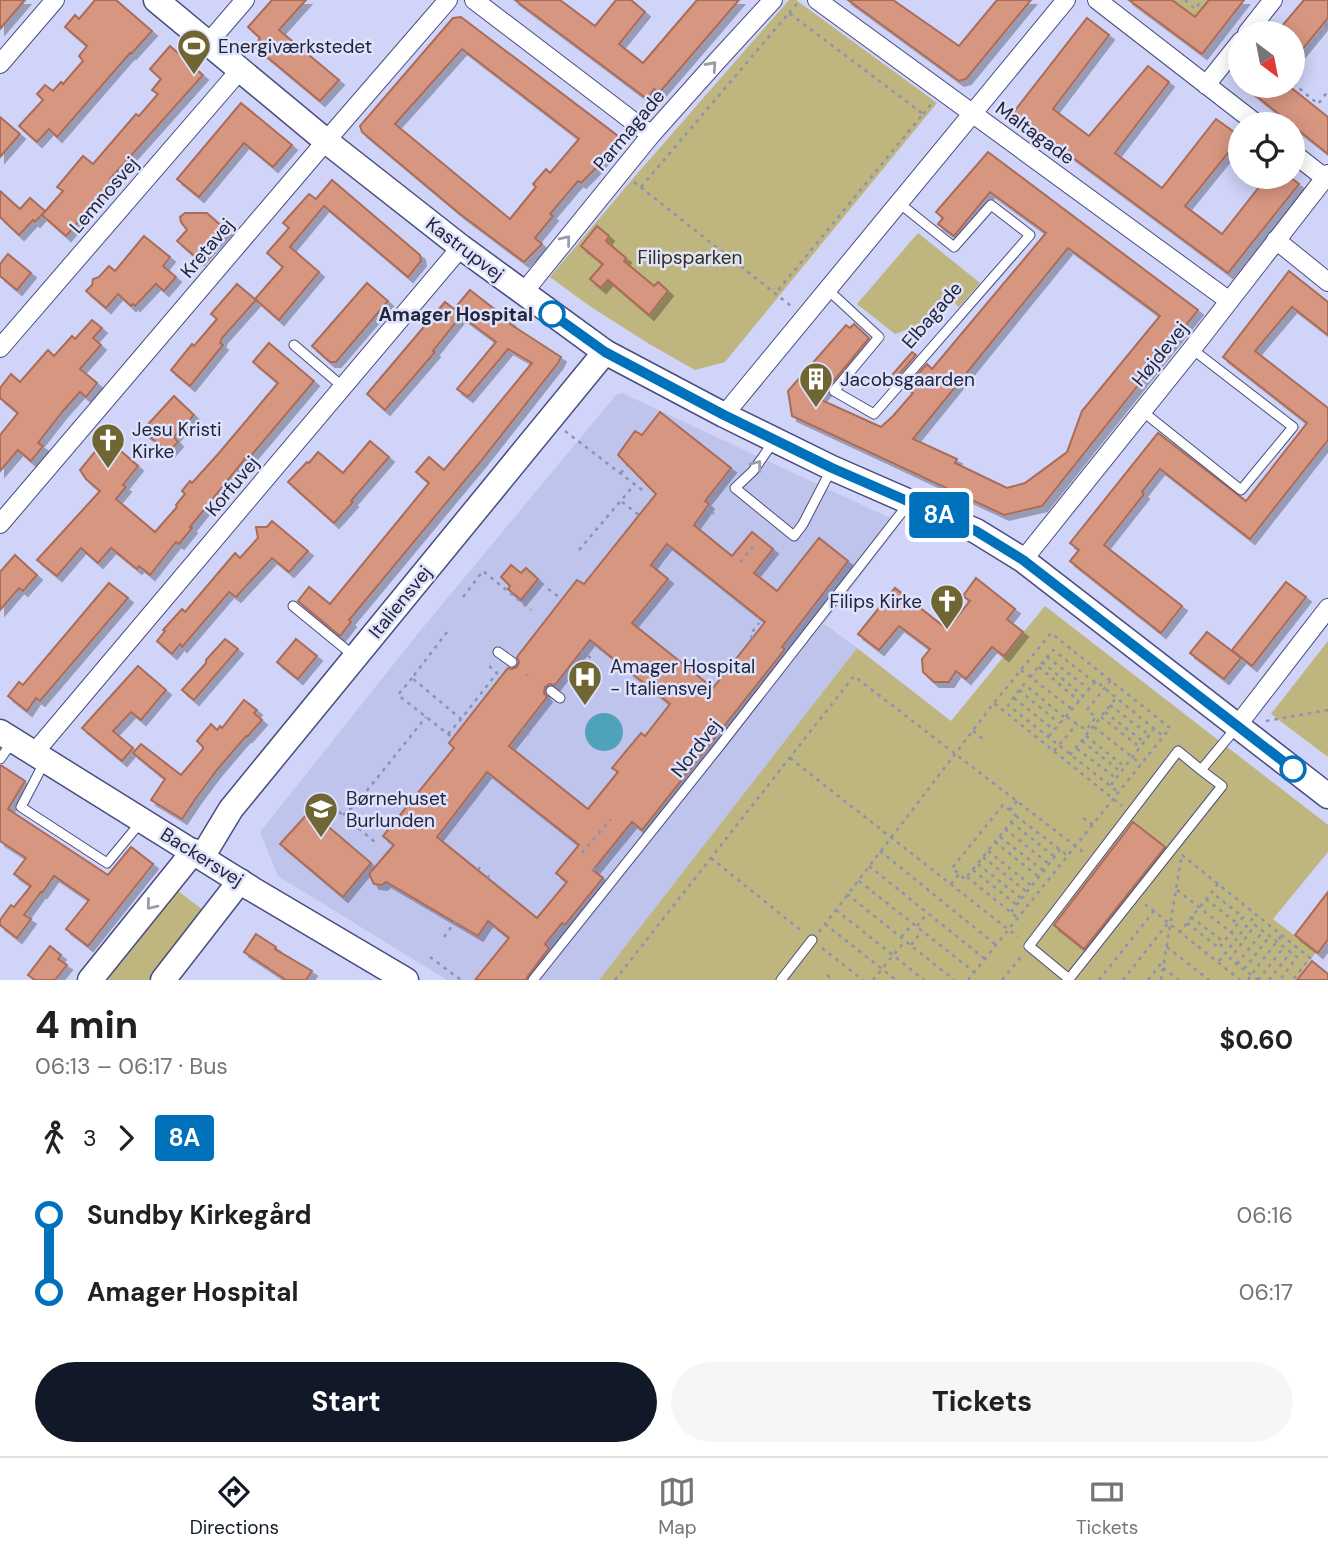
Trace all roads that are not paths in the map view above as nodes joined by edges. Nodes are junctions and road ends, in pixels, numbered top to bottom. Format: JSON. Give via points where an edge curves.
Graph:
{"nodes":[{"id":1,"x":55,"y":0,"type":"edge"},
{"id":2,"x":156,"y":0,"type":"edge"},
{"id":3,"x":245,"y":0,"type":"edge"},
{"id":4,"x":448,"y":0,"type":"edge"},
{"id":5,"x":474,"y":0,"type":"edge"},
{"id":6,"x":773,"y":0,"type":"edge"},
{"id":7,"x":817,"y":0,"type":"edge"},
{"id":8,"x":1066,"y":0,"type":"edge"},
{"id":9,"x":1097,"y":0,"type":"edge"},
{"id":10,"x":1273,"y":0,"type":"edge"},
{"id":11,"x":1256,"y":21,"type":"edge"},
{"id":12,"x":208,"y":43,"type":"junction"},
{"id":13,"x":1228,"y":57,"type":"edge"},
{"id":14,"x":0,"y":64,"type":"edge"},
{"id":15,"x":240,"y":70,"type":"junction"},
{"id":16,"x":1206,"y":85,"type":"junction"},
{"id":17,"x":1241,"y":112,"type":"edge"},
{"id":18,"x":973,"y":114,"type":"junction"},
{"id":19,"x":650,"y":135,"type":"junction"},
{"id":20,"x":326,"y":141,"type":"junction"},
{"id":21,"x":1305,"y":161,"type":"edge"},
{"id":22,"x":1327,"y":176,"type":"edge"},
{"id":23,"x":899,"y":203,"type":"junction"},
{"id":24,"x":1276,"y":240,"type":"junction"},
{"id":25,"x":461,"y":247,"type":"junction"},
{"id":26,"x":1328,"y":282,"type":"edge"},
{"id":27,"x":827,"y":289,"type":"junction"},
{"id":28,"x":523,"y":293,"type":"junction"},
{"id":29,"x":1228,"y":300,"type":"junction"},
{"id":30,"x":294,"y":345,"type":"dead end"},
{"id":31,"x":0,"y":348,"type":"edge"},
{"id":32,"x":1192,"y":349,"type":"junction"},
{"id":33,"x":605,"y":352,"type":"junction"},
{"id":34,"x":343,"y":387,"type":"junction"},
{"id":35,"x":1142,"y":411,"type":"junction"},
{"id":36,"x":724,"y":415,"type":"junction"},
{"id":37,"x":775,"y":439,"type":"junction"},
{"id":38,"x":832,"y":468,"type":"junction"},
{"id":39,"x":909,"y":502,"type":"junction"},
{"id":40,"x":0,"y":524,"type":"edge"},
{"id":41,"x":1023,"y":560,"type":"junction"},
{"id":42,"x":293,"y":606,"type":"dead end"},
{"id":43,"x":1328,"y":608,"type":"edge"},
{"id":44,"x":498,"y":652,"type":"dead end"},
{"id":45,"x":355,"y":657,"type":"junction"},
{"id":46,"x":512,"y":662,"type":"dead end"},
{"id":47,"x":551,"y":691,"type":"dead end"},
{"id":48,"x":560,"y":698,"type":"dead end"},
{"id":49,"x":1237,"y":726,"type":"junction"},
{"id":50,"x":19,"y":749,"type":"edge"},
{"id":51,"x":1201,"y":770,"type":"junction"},
{"id":52,"x":1328,"y":796,"type":"edge"},
{"id":53,"x":143,"y":820,"type":"junction"},
{"id":54,"x":198,"y":854,"type":"junction"},
{"id":55,"x":240,"y":881,"type":"junction"},
{"id":56,"x":813,"y":940,"type":"road end"},
{"id":57,"x":90,"y":980,"type":"edge"},
{"id":58,"x":163,"y":980,"type":"edge"},
{"id":59,"x":407,"y":980,"type":"edge"},
{"id":60,"x":533,"y":980,"type":"edge"},
{"id":61,"x":781,"y":980,"type":"edge"}],
"edges":[{"from":1,"to":14,"type":"street"},
{"from":2,"to":12,"type":"street","name":"Kastrupvej"},
{"from":3,"to":12,"type":"street"},
{"from":4,"to":20,"type":"street","name":"Kretavej"},
{"from":5,"to":19,"type":"street"},
{"from":19,"to":6,"type":"street","name":"Parmagade","one_way":true},
{"from":7,"to":18,"type":"street","name":"Maltagade"},
{"from":8,"to":18,"type":"street"},
{"from":9,"to":16,"type":"street"},
{"from":10,"to":11,"type":"street"},
{"from":12,"to":15,"type":"street","name":"Kastrupvej"},
{"from":13,"to":16,"type":"street"},
{"from":15,"to":20,"type":"street","name":"Kastrupvej"},
{"from":15,"to":31,"type":"street","name":"Lemnosvej"},
{"from":16,"to":17,"type":"street"},
{"from":18,"to":23,"type":"street"},
{"from":18,"to":29,"type":"street","name":"Maltagade"},
{"from":28,"to":19,"type":"street","name":"Parmagade","one_way":true},
{"from":20,"to":25,"type":"street","name":"Kastrupvej"},
{"from":20,"to":40,"type":"street","name":"Kretavej"},
{"from":21,"to":22,"type":"street"},
{"from":22,"to":24,"type":"street","name":"Højdevej"},
{"from":23,"to":27,"type":"street"},
{"from":23,"to":27,"type":"lane","name":"Elbagade","via":[[954,247],[991,205],[1030,235],[874,414],[834,391],[879,337]]},
{"from":24,"to":26,"type":"street"},
{"from":24,"to":29,"type":"street","name":"Højdevej"},
{"from":25,"to":28,"type":"street","name":"Kastrupvej"},
{"from":25,"to":34,"type":"street","name":"Korfuvej"},
{"from":27,"to":36,"type":"street"},
{"from":28,"to":33,"type":"street","name":"Kastrupvej"},
{"from":29,"to":32,"type":"street","name":"Højdevej"},
{"from":30,"to":34,"type":"lane"},
{"from":32,"to":35,"type":"street","name":"Højdevej"},
{"from":32,"to":35,"type":"lane","via":[[1293,427],[1241,490]]},
{"from":33,"to":36,"type":"street","name":"Kastrupvej"},
{"from":33,"to":45,"type":"street","name":"Italiensvej"},
{"from":34,"to":50,"type":"street","name":"Korfuvej"},
{"from":35,"to":41,"type":"street","name":"Højdevej"},
{"from":36,"to":37,"type":"street","name":"Kastrupvej"},
{"from":37,"to":38,"type":"street","name":"Kastrupvej"},
{"from":38,"to":37,"type":"lane","one_way":true,"via":[[794,536],[735,488]]},
{"from":38,"to":39,"type":"street","name":"Kastrupvej"},
{"from":39,"to":41,"type":"street","name":"Kastrupvej","via":[[976,531]]},
{"from":39,"to":60,"type":"lane","name":"Nordvej"},
{"from":41,"to":49,"type":"street","name":"Kastrupvej"},
{"from":42,"to":45,"type":"lane"},
{"from":43,"to":49,"type":"street"},
{"from":44,"to":46,"type":"lane"},
{"from":45,"to":54,"type":"street","name":"Italiensvej"},
{"from":47,"to":48,"type":"lane"},
{"from":49,"to":51,"type":"lane"},
{"from":49,"to":52,"type":"street","name":"Kastrupvej"},
{"from":50,"to":53,"type":"street","name":"Backersvej"},
{"from":50,"to":53,"type":"lane","via":[[21,807],[107,863]]},
{"from":51,"to":51,"type":"lane","via":[[1178,751],[1029,946],[1069,979],[1222,786]]},
{"from":53,"to":54,"type":"street","name":"Backersvej"},
{"from":54,"to":55,"type":"street","name":"Backersvej"},
{"from":54,"to":57,"type":"street","name":"Italiensvej","one_way":true},
{"from":55,"to":58,"type":"street"},
{"from":55,"to":59,"type":"street","name":"Backersvej"},
{"from":56,"to":61,"type":"lane"}]}
